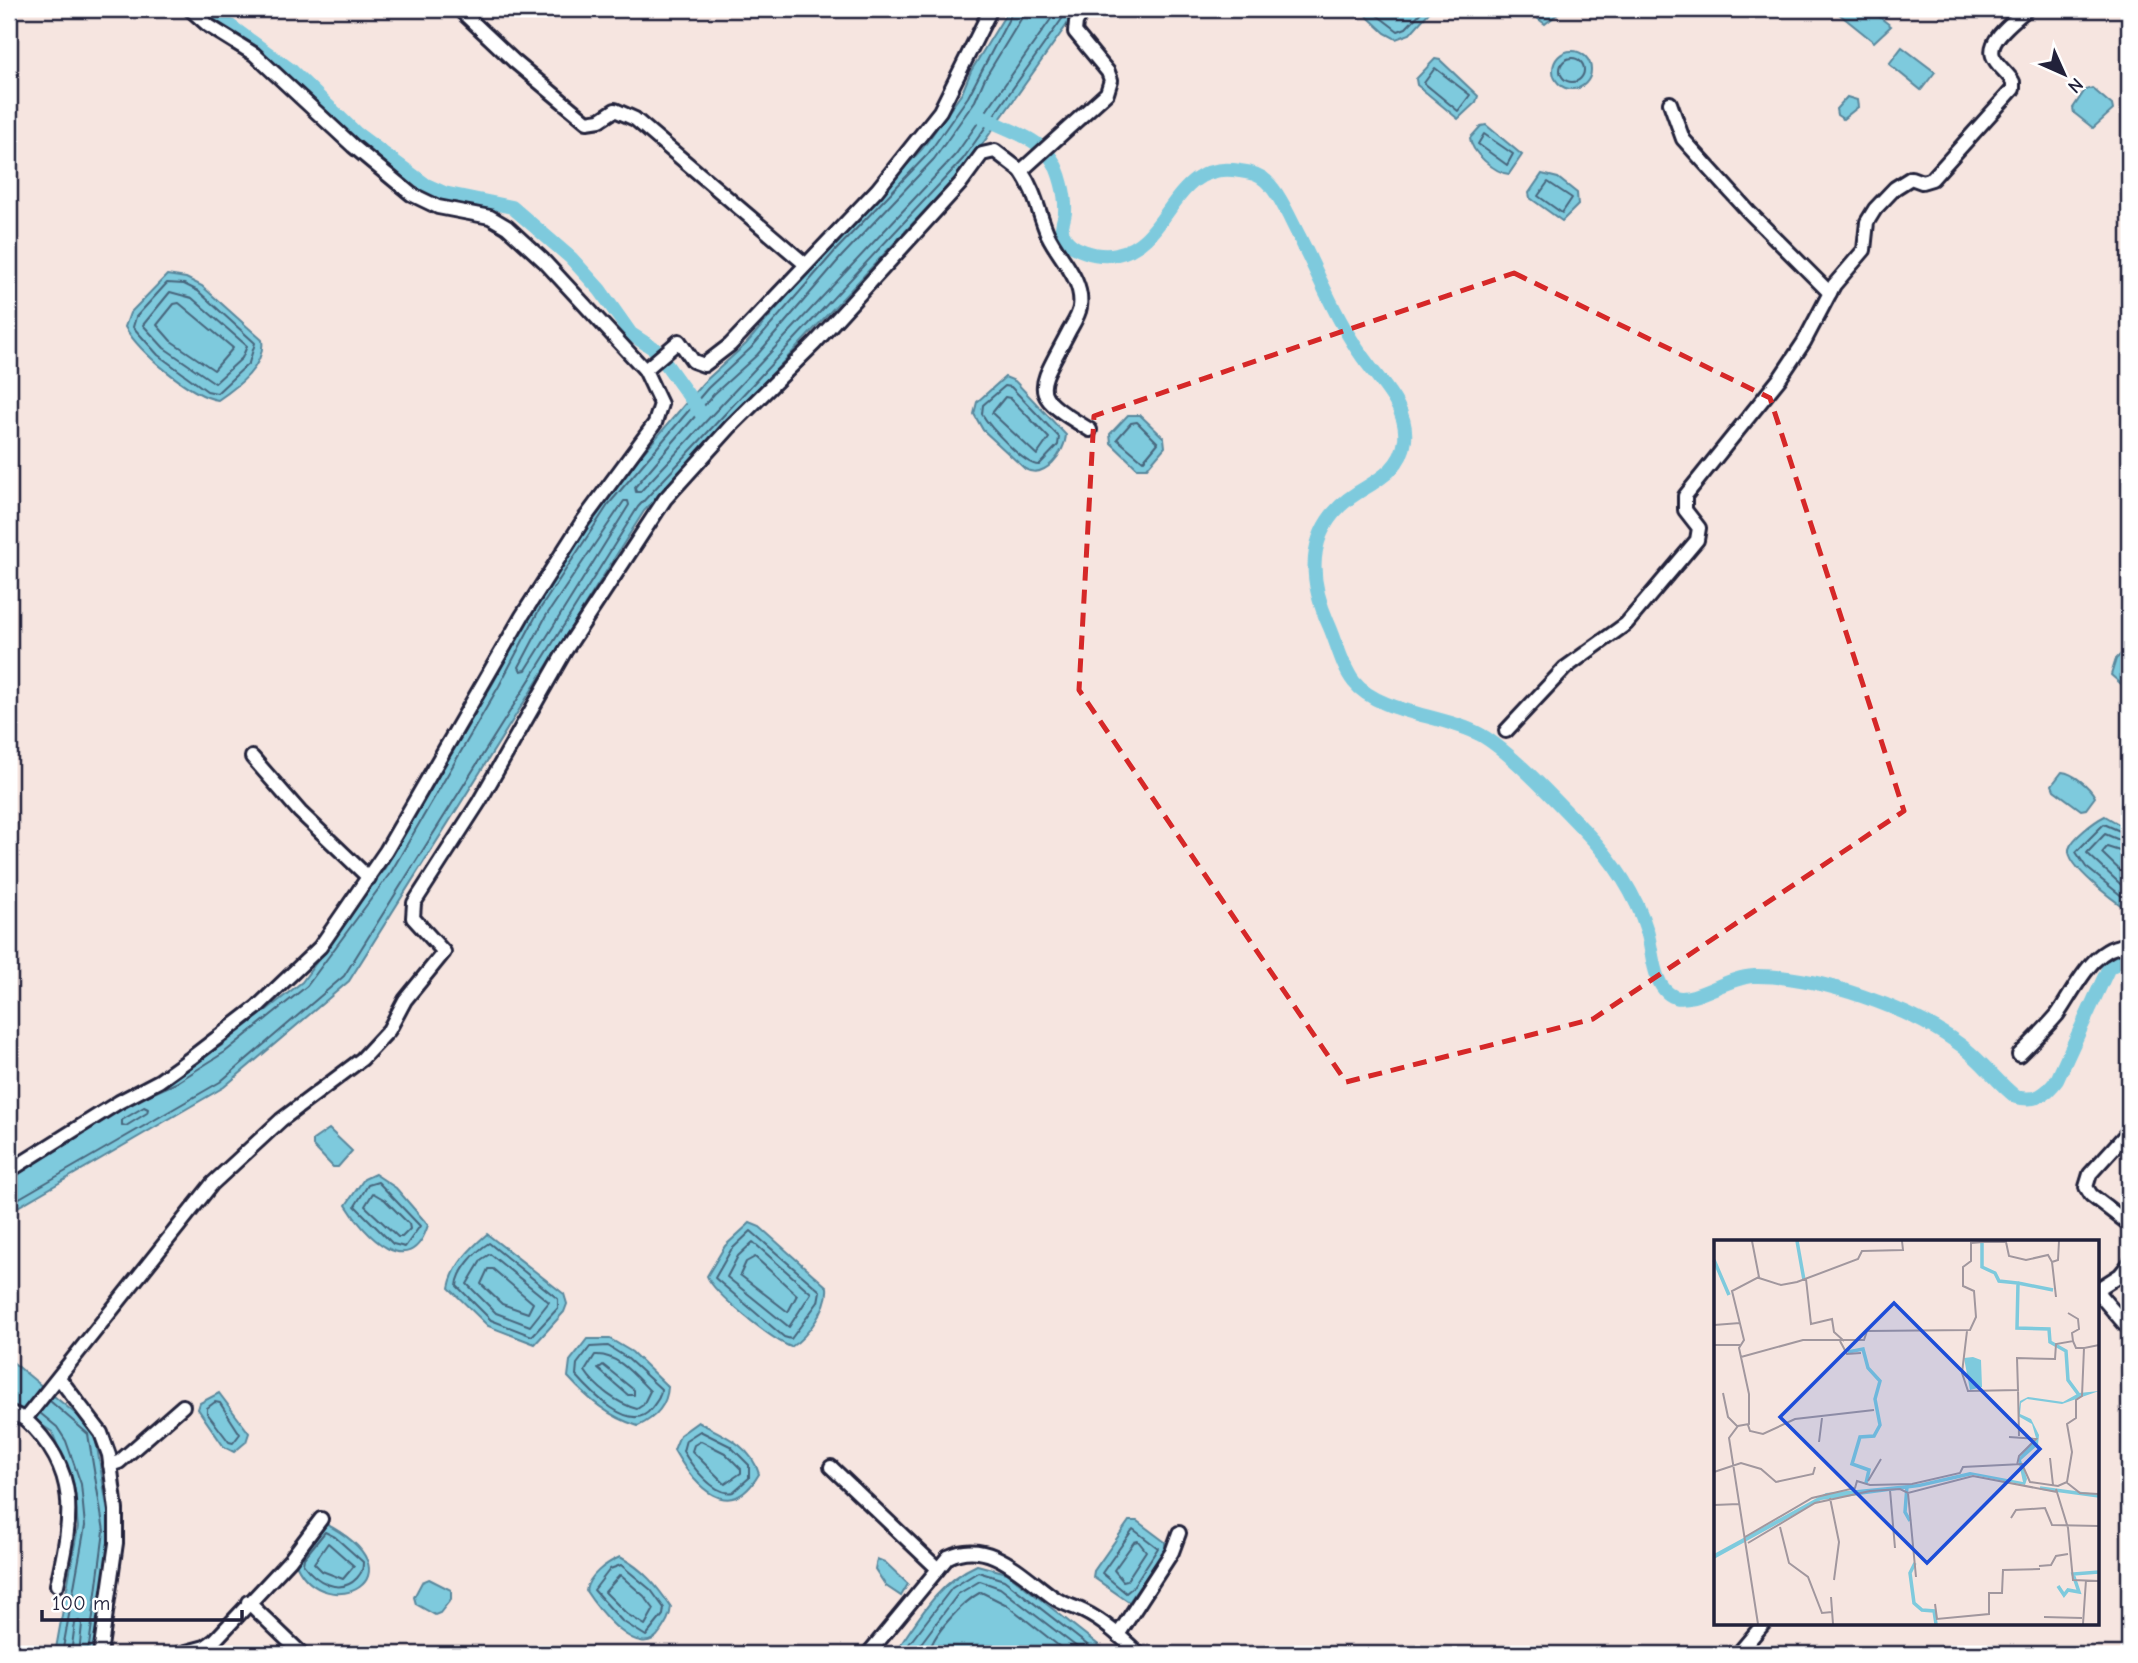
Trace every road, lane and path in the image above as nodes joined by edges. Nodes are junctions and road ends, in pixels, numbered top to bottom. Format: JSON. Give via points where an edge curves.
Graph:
{"nodes":[{"id":1,"x":190,"y":9,"type":"edge"},
{"id":2,"x":459,"y":9,"type":"edge"},
{"id":3,"x":990,"y":9,"type":"edge"},
{"id":4,"x":1084,"y":9,"type":"edge"},
{"id":5,"x":2027,"y":9,"type":"edge"},
{"id":6,"x":1670,"y":103,"type":"dead end"},
{"id":7,"x":1025,"y":168,"type":"junction"},
{"id":8,"x":805,"y":264,"type":"junction"},
{"id":9,"x":1830,"y":293,"type":"junction"},
{"id":10,"x":648,"y":368,"type":"junction"},
{"id":11,"x":1090,"y":430,"type":"dead end"},
{"id":12,"x":1506,"y":731,"type":"dead end"},
{"id":13,"x":251,"y":757,"type":"dead end"},
{"id":14,"x":369,"y":878,"type":"junction"},
{"id":15,"x":2129,"y":945,"type":"edge"},
{"id":16,"x":2018,"y":1055,"type":"dead end"},
{"id":17,"x":2129,"y":1132,"type":"edge"},
{"id":18,"x":9,"y":1171,"type":"edge"},
{"id":19,"x":2129,"y":1224,"type":"edge"},
{"id":20,"x":2129,"y":1264,"type":"edge"},
{"id":21,"x":2100,"y":1290,"type":"edge"},
{"id":22,"x":2100,"y":1293,"type":"edge"},
{"id":23,"x":2129,"y":1329,"type":"edge"},
{"id":24,"x":56,"y":1382,"type":"junction"},
{"id":25,"x":183,"y":1406,"type":"dead end"},
{"id":26,"x":9,"y":1412,"type":"edge"},
{"id":27,"x":28,"y":1416,"type":"junction"},
{"id":28,"x":110,"y":1465,"type":"junction"},
{"id":29,"x":831,"y":1467,"type":"dead end"},
{"id":30,"x":321,"y":1519,"type":"dead end"},
{"id":31,"x":1179,"y":1533,"type":"dead end"},
{"id":32,"x":938,"y":1569,"type":"junction"},
{"id":33,"x":57,"y":1586,"type":"dead end"},
{"id":34,"x":248,"y":1602,"type":"junction"},
{"id":35,"x":1763,"y":1624,"type":"edge"},
{"id":36,"x":1118,"y":1635,"type":"junction"},
{"id":37,"x":100,"y":1654,"type":"edge"},
{"id":38,"x":179,"y":1654,"type":"edge"},
{"id":39,"x":302,"y":1654,"type":"edge"},
{"id":40,"x":868,"y":1654,"type":"edge"},
{"id":41,"x":1139,"y":1654,"type":"edge"},
{"id":42,"x":1738,"y":1654,"type":"edge"}],
"edges":[{"from":1,"to":10,"type":"street","via":[[254,54],[411,194],[438,207],[490,217],[507,227]]},
{"from":2,"to":8,"type":"street","via":[[579,117],[594,122],[615,110],[635,119]]},
{"from":3,"to":8,"type":"street","via":[[940,111],[877,190]]},
{"from":4,"to":7,"type":"street","via":[[1075,32],[1108,72],[1110,86],[1102,99]]},
{"from":5,"to":9,"type":"street","via":[[1992,48],[2013,89],[1932,179],[1903,181],[1875,209],[1867,222],[1864,250]]},
{"from":6,"to":9,"type":"street","via":[[1683,139]]},
{"from":7,"to":11,"type":"street","via":[[1050,238],[1079,289],[1080,309],[1044,381],[1044,398]]},
{"from":7,"to":24,"type":"street","via":[[995,151],[982,153],[960,184],[815,343],[672,491],[573,640],[414,903],[413,918],[443,947],[436,964],[362,1059],[281,1120],[212,1184]]},
{"from":8,"to":10,"type":"street","via":[[712,361],[698,364],[679,341]]},
{"from":9,"to":12,"type":"street","via":[[1780,378],[1685,496],[1685,510],[1699,528],[1697,540],[1626,624],[1565,668]]},
{"from":10,"to":14,"type":"street","via":[[661,404],[655,423],[544,582]]},
{"from":13,"to":14,"type":"street","via":[[300,813]]},
{"from":14,"to":18,"type":"street","via":[[320,947],[256,1008],[159,1081]]},
{"from":15,"to":16,"type":"street","via":[[2112,948],[2097,958],[2056,1015]]},
{"from":17,"to":19,"type":"street","via":[[2090,1174],[2087,1187]]},
{"from":20,"to":21,"type":"street"},
{"from":22,"to":23,"type":"street"},
{"from":24,"to":27,"type":"street"},
{"from":24,"to":28,"type":"street","via":[[101,1433]]},
{"from":25,"to":28,"type":"street"},
{"from":26,"to":27,"type":"street"},
{"from":27,"to":33,"type":"street","via":[[64,1470],[67,1486],[71,1517]]},
{"from":28,"to":37,"type":"street","via":[[116,1543]]},
{"from":29,"to":32,"type":"street"},
{"from":30,"to":34,"type":"street","via":[[290,1560]]},
{"from":31,"to":36,"type":"street","via":[[1172,1552]]},
{"from":32,"to":36,"type":"street","via":[[959,1552],[991,1555]]},
{"from":32,"to":40,"type":"street"},
{"from":34,"to":38,"type":"street","via":[[215,1640]]},
{"from":34,"to":39,"type":"street"},
{"from":35,"to":42,"type":"street"},
{"from":36,"to":41,"type":"street"}]}
